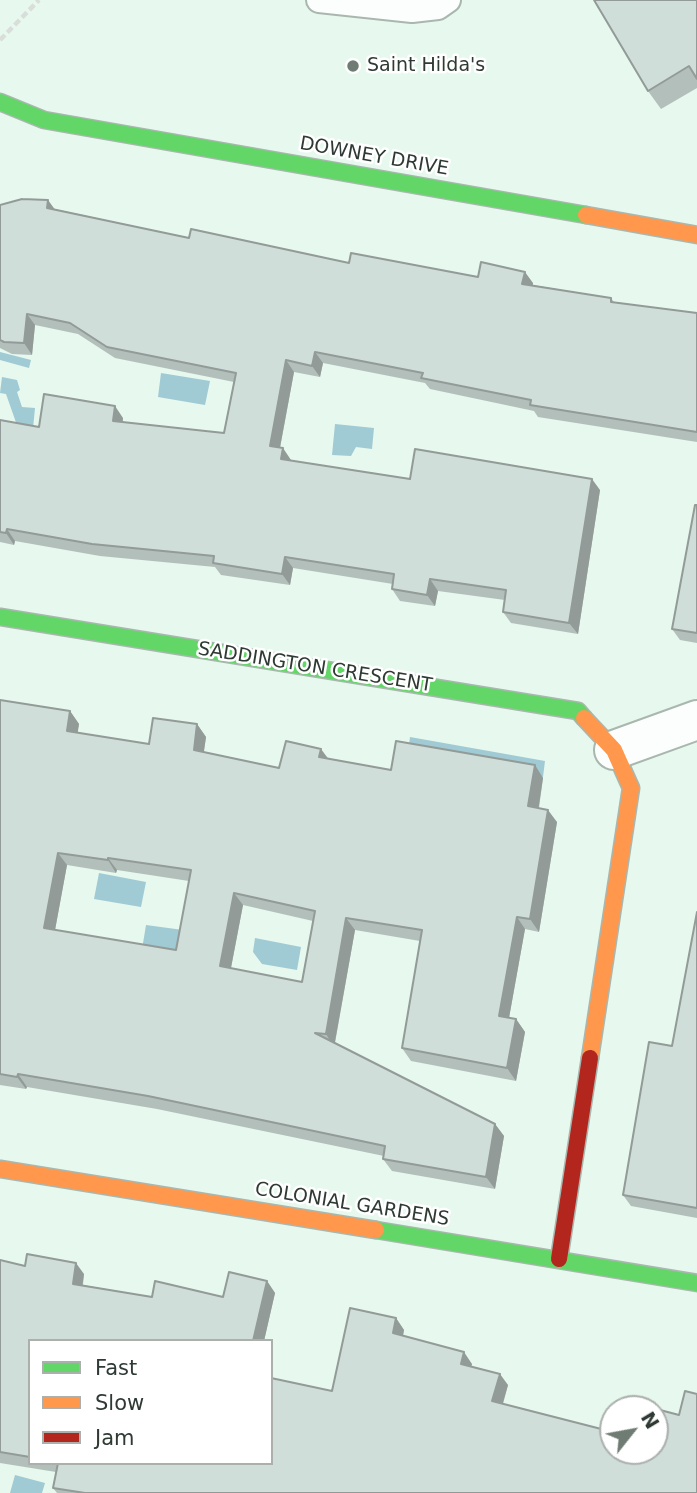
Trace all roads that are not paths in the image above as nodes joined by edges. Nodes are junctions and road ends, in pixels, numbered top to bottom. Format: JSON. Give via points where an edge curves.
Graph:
{"nodes":[{"id":1,"x":319,"y":0,"type":"edge"},
{"id":2,"x":448,"y":0,"type":"edge"},
{"id":3,"x":0,"y":102,"type":"edge"},
{"id":4,"x":697,"y":235,"type":"edge"},
{"id":5,"x":0,"y":617,"type":"edge"},
{"id":6,"x":697,"y":720,"type":"edge"},
{"id":7,"x":614,"y":750,"type":"junction"},
{"id":8,"x":0,"y":1169,"type":"edge"},
{"id":9,"x":559,"y":1259,"type":"junction"},
{"id":10,"x":697,"y":1283,"type":"edge"}],
"edges":[{"from":1,"to":2,"type":"lane","via":[[412,10],[438,7]]},
{"from":3,"to":4,"type":"street","name":"DOWNEY DRIVE","via":[[44,120]]},
{"from":5,"to":7,"type":"street","name":"SADDINGTON CRESCENT","via":[[578,711]]},
{"from":6,"to":7,"type":"street"},
{"from":7,"to":9,"type":"street","name":"SADDINGTON CRESCENT","via":[[631,789]]},
{"from":8,"to":9,"type":"street","name":"COLONIAL GARDENS"},
{"from":9,"to":10,"type":"street","name":"COLONIAL GARDENS"}]}
